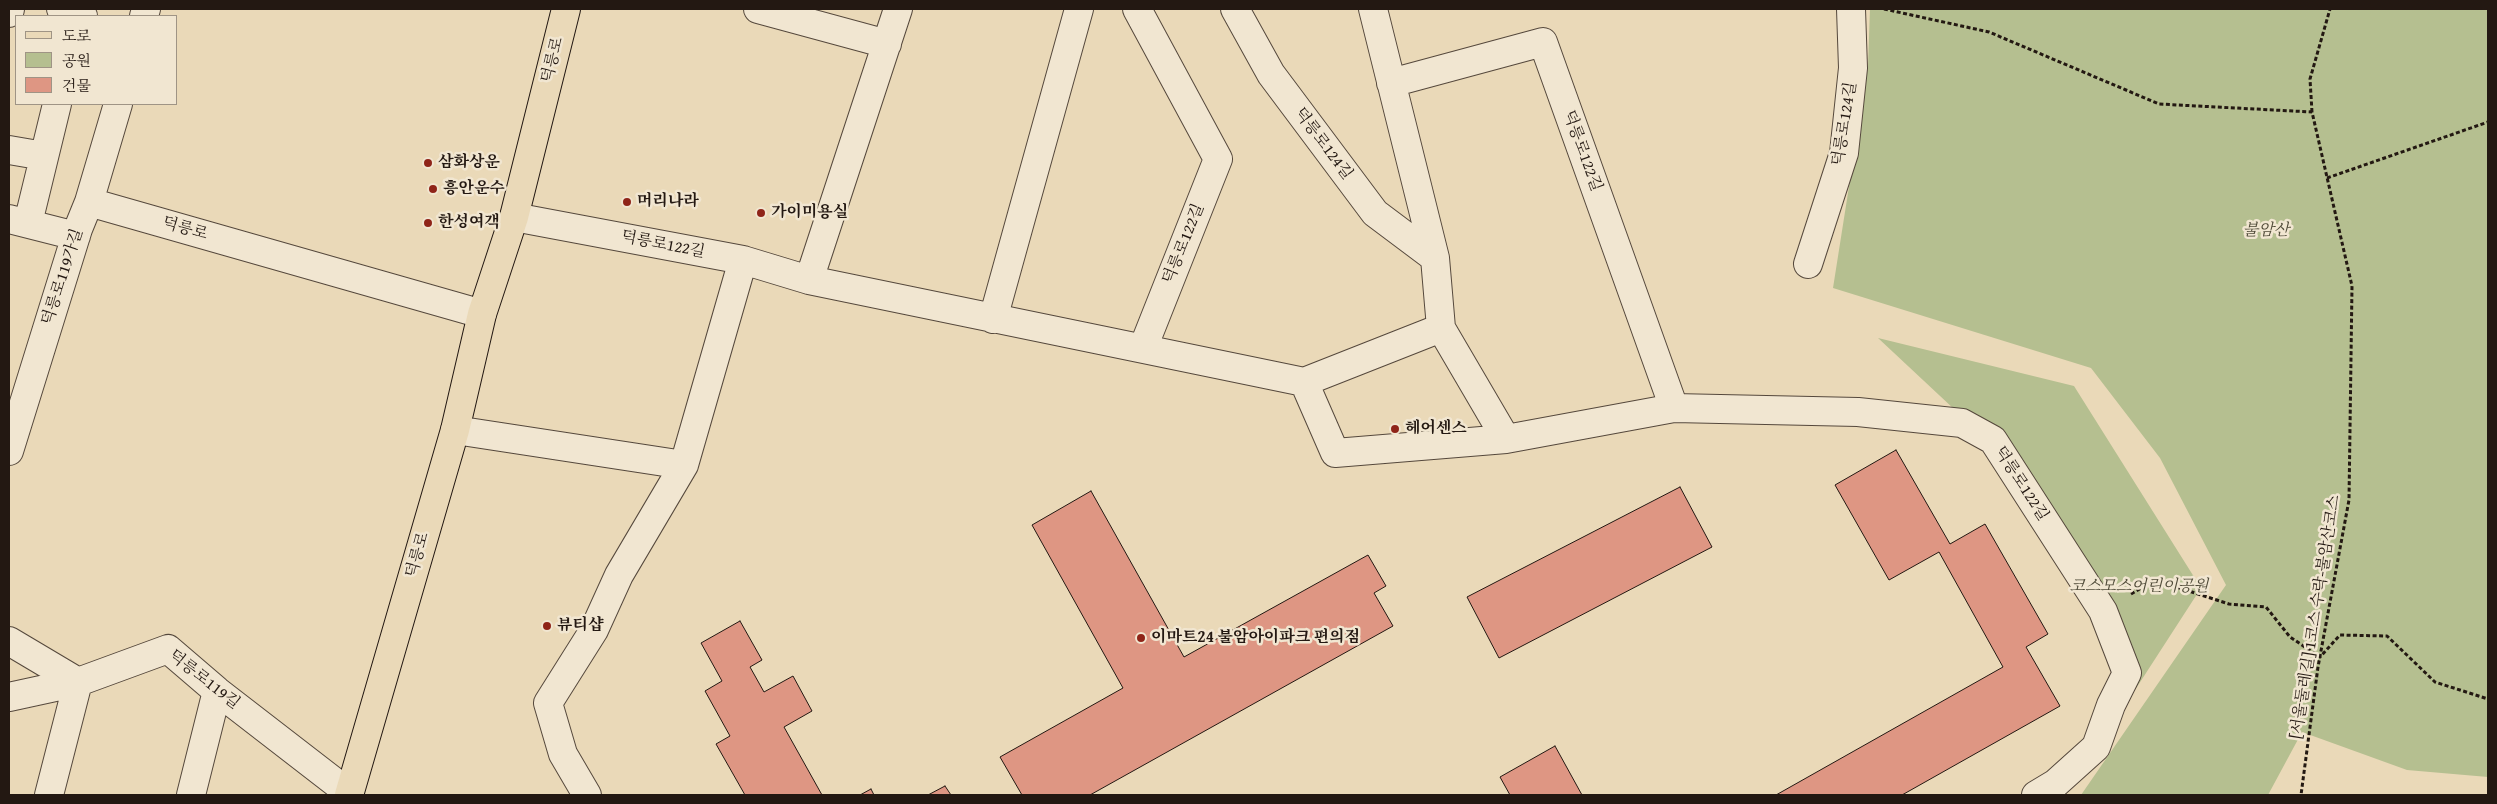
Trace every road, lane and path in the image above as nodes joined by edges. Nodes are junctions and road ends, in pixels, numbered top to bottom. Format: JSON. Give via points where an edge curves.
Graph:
{"nodes":[{"id":1,"x":10,"y":9,"type":"edge"},
{"id":2,"x":566,"y":9,"type":"edge"},
{"id":3,"x":758,"y":9,"type":"edge"},
{"id":4,"x":898,"y":9,"type":"edge"},
{"id":5,"x":1079,"y":9,"type":"edge"},
{"id":6,"x":1137,"y":9,"type":"edge"},
{"id":7,"x":1236,"y":9,"type":"edge"},
{"id":8,"x":1373,"y":9,"type":"edge"},
{"id":9,"x":1850,"y":9,"type":"edge"},
{"id":10,"x":1884,"y":9,"type":"edge"},
{"id":11,"x":2330,"y":9,"type":"edge"},
{"id":12,"x":9,"y":13,"type":"edge"},
{"id":13,"x":887,"y":44,"type":"junction"},
{"id":14,"x":1391,"y":83,"type":"junction"},
{"id":15,"x":57,"y":105,"type":"edge"},
{"id":16,"x":118,"y":105,"type":"edge"},
{"id":17,"x":2312,"y":112,"type":"junction"},
{"id":18,"x":2488,"y":122,"type":"edge"},
{"id":19,"x":9,"y":150,"type":"edge"},
{"id":20,"x":44,"y":156,"type":"junction"},
{"id":21,"x":2327,"y":178,"type":"junction"},
{"id":22,"x":89,"y":202,"type":"junction"},
{"id":23,"x":514,"y":217,"type":"junction"},
{"id":24,"x":18,"y":221,"type":"edge"},
{"id":25,"x":76,"y":236,"type":"junction"},
{"id":26,"x":1435,"y":258,"type":"junction"},
{"id":27,"x":743,"y":260,"type":"junction"},
{"id":28,"x":1808,"y":264,"type":"dead end"},
{"id":29,"x":809,"y":280,"type":"junction"},
{"id":30,"x":482,"y":314,"type":"junction"},
{"id":31,"x":993,"y":319,"type":"junction"},
{"id":32,"x":1440,"y":328,"type":"junction"},
{"id":33,"x":1143,"y":348,"type":"junction"},
{"id":34,"x":1304,"y":382,"type":"junction"},
{"id":35,"x":1674,"y":408,"type":"junction"},
{"id":36,"x":455,"y":430,"type":"junction"},
{"id":37,"x":1506,"y":438,"type":"junction"},
{"id":38,"x":9,"y":451,"type":"edge"},
{"id":39,"x":684,"y":465,"type":"junction"},
{"id":40,"x":2103,"y":611,"type":"junction"},
{"id":41,"x":9,"y":641,"type":"edge"},
{"id":42,"x":2320,"y":657,"type":"junction"},
{"id":43,"x":78,"y":682,"type":"junction"},
{"id":44,"x":217,"y":691,"type":"junction"},
{"id":45,"x":9,"y":697,"type":"edge"},
{"id":46,"x":2488,"y":699,"type":"edge"},
{"id":47,"x":349,"y":794,"type":"edge"},
{"id":48,"x":49,"y":795,"type":"edge"},
{"id":49,"x":191,"y":795,"type":"edge"},
{"id":50,"x":586,"y":795,"type":"edge"},
{"id":51,"x":2036,"y":795,"type":"edge"},
{"id":52,"x":2301,"y":795,"type":"edge"}],
"edges":[{"from":1,"to":12,"type":"street"},
{"from":2,"to":23,"type":"main road","name":"덕릉로"},
{"from":3,"to":13,"type":"street"},
{"from":4,"to":13,"type":"street"},
{"from":5,"to":31,"type":"street"},
{"from":6,"to":33,"type":"street","name":"덕릉로122길","via":[[1218,159]]},
{"from":7,"to":26,"type":"street","name":"덕릉로124길","via":[[1272,74],[1375,213]]},
{"from":8,"to":14,"type":"street"},
{"from":9,"to":28,"type":"street","name":"덕릉로124길","via":[[1853,68],[1844,153]]},
{"from":10,"to":17,"type":"path","via":[[1989,32],[2159,104]]},
{"from":11,"to":17,"type":"path","name":"[서울둘레길] 1코스 수락-불암산코스","via":[[2310,79]]},
{"from":13,"to":29,"type":"street"},
{"from":14,"to":26,"type":"street"},
{"from":14,"to":35,"type":"street","name":"덕릉로122길","via":[[1542,42]]},
{"from":15,"to":20,"type":"street"},
{"from":16,"to":22,"type":"street","name":"덕릉로119가길"},
{"from":17,"to":21,"type":"path","name":"[서울둘레길] 1코스 수락-불암산코스"},
{"from":18,"to":21,"type":"path"},
{"from":19,"to":20,"type":"street"},
{"from":20,"to":24,"type":"street"},
{"from":21,"to":42,"type":"path","name":"[서울둘레길] 1코스 수락-불암산코스","via":[[2352,286],[2349,500]]},
{"from":22,"to":25,"type":"street","name":"덕릉로119가길"},
{"from":22,"to":30,"type":"street","name":"덕릉로"},
{"from":23,"to":27,"type":"street","name":"덕릉로122길"},
{"from":23,"to":30,"type":"main road","name":"덕릉로"},
{"from":24,"to":25,"type":"street"},
{"from":25,"to":38,"type":"street","name":"덕릉로119가길"},
{"from":26,"to":32,"type":"street"},
{"from":27,"to":29,"type":"street","name":"덕릉로122길"},
{"from":27,"to":39,"type":"street"},
{"from":29,"to":31,"type":"street","name":"덕릉로122길"},
{"from":30,"to":36,"type":"main road","name":"덕릉로"},
{"from":31,"to":33,"type":"street","name":"덕릉로122길"},
{"from":32,"to":34,"type":"street"},
{"from":32,"to":37,"type":"street"},
{"from":33,"to":34,"type":"street","name":"덕릉로122길"},
{"from":34,"to":37,"type":"street","name":"덕릉로122길","via":[[1335,453]]},
{"from":35,"to":37,"type":"street","name":"덕릉로122길"},
{"from":35,"to":40,"type":"street","name":"덕릉로122길","via":[[1858,412],[1962,423],[1993,440]]},
{"from":36,"to":39,"type":"street"},
{"from":36,"to":47,"type":"main road","name":"덕릉로"},
{"from":39,"to":50,"type":"street","via":[[619,575],[594,630],[548,703],[563,754]]},
{"from":40,"to":42,"type":"path","via":[[2155,580],[2229,604],[2266,607],[2290,637]]},
{"from":40,"to":51,"type":"street","name":"덕릉로122길","via":[[2127,673],[2096,747],[2056,783]]},
{"from":41,"to":43,"type":"street"},
{"from":42,"to":46,"type":"path","via":[[2340,635],[2387,636],[2435,682]]},
{"from":42,"to":52,"type":"path","name":"[서울둘레길] 1코스 수락-불암산코스"},
{"from":43,"to":44,"type":"street","name":"덕릉로119길","via":[[168,649]]},
{"from":43,"to":45,"type":"street","name":"덕릉로119길"},
{"from":43,"to":48,"type":"street"},
{"from":44,"to":47,"type":"street","name":"덕릉로119길"},
{"from":44,"to":49,"type":"street"}]}
